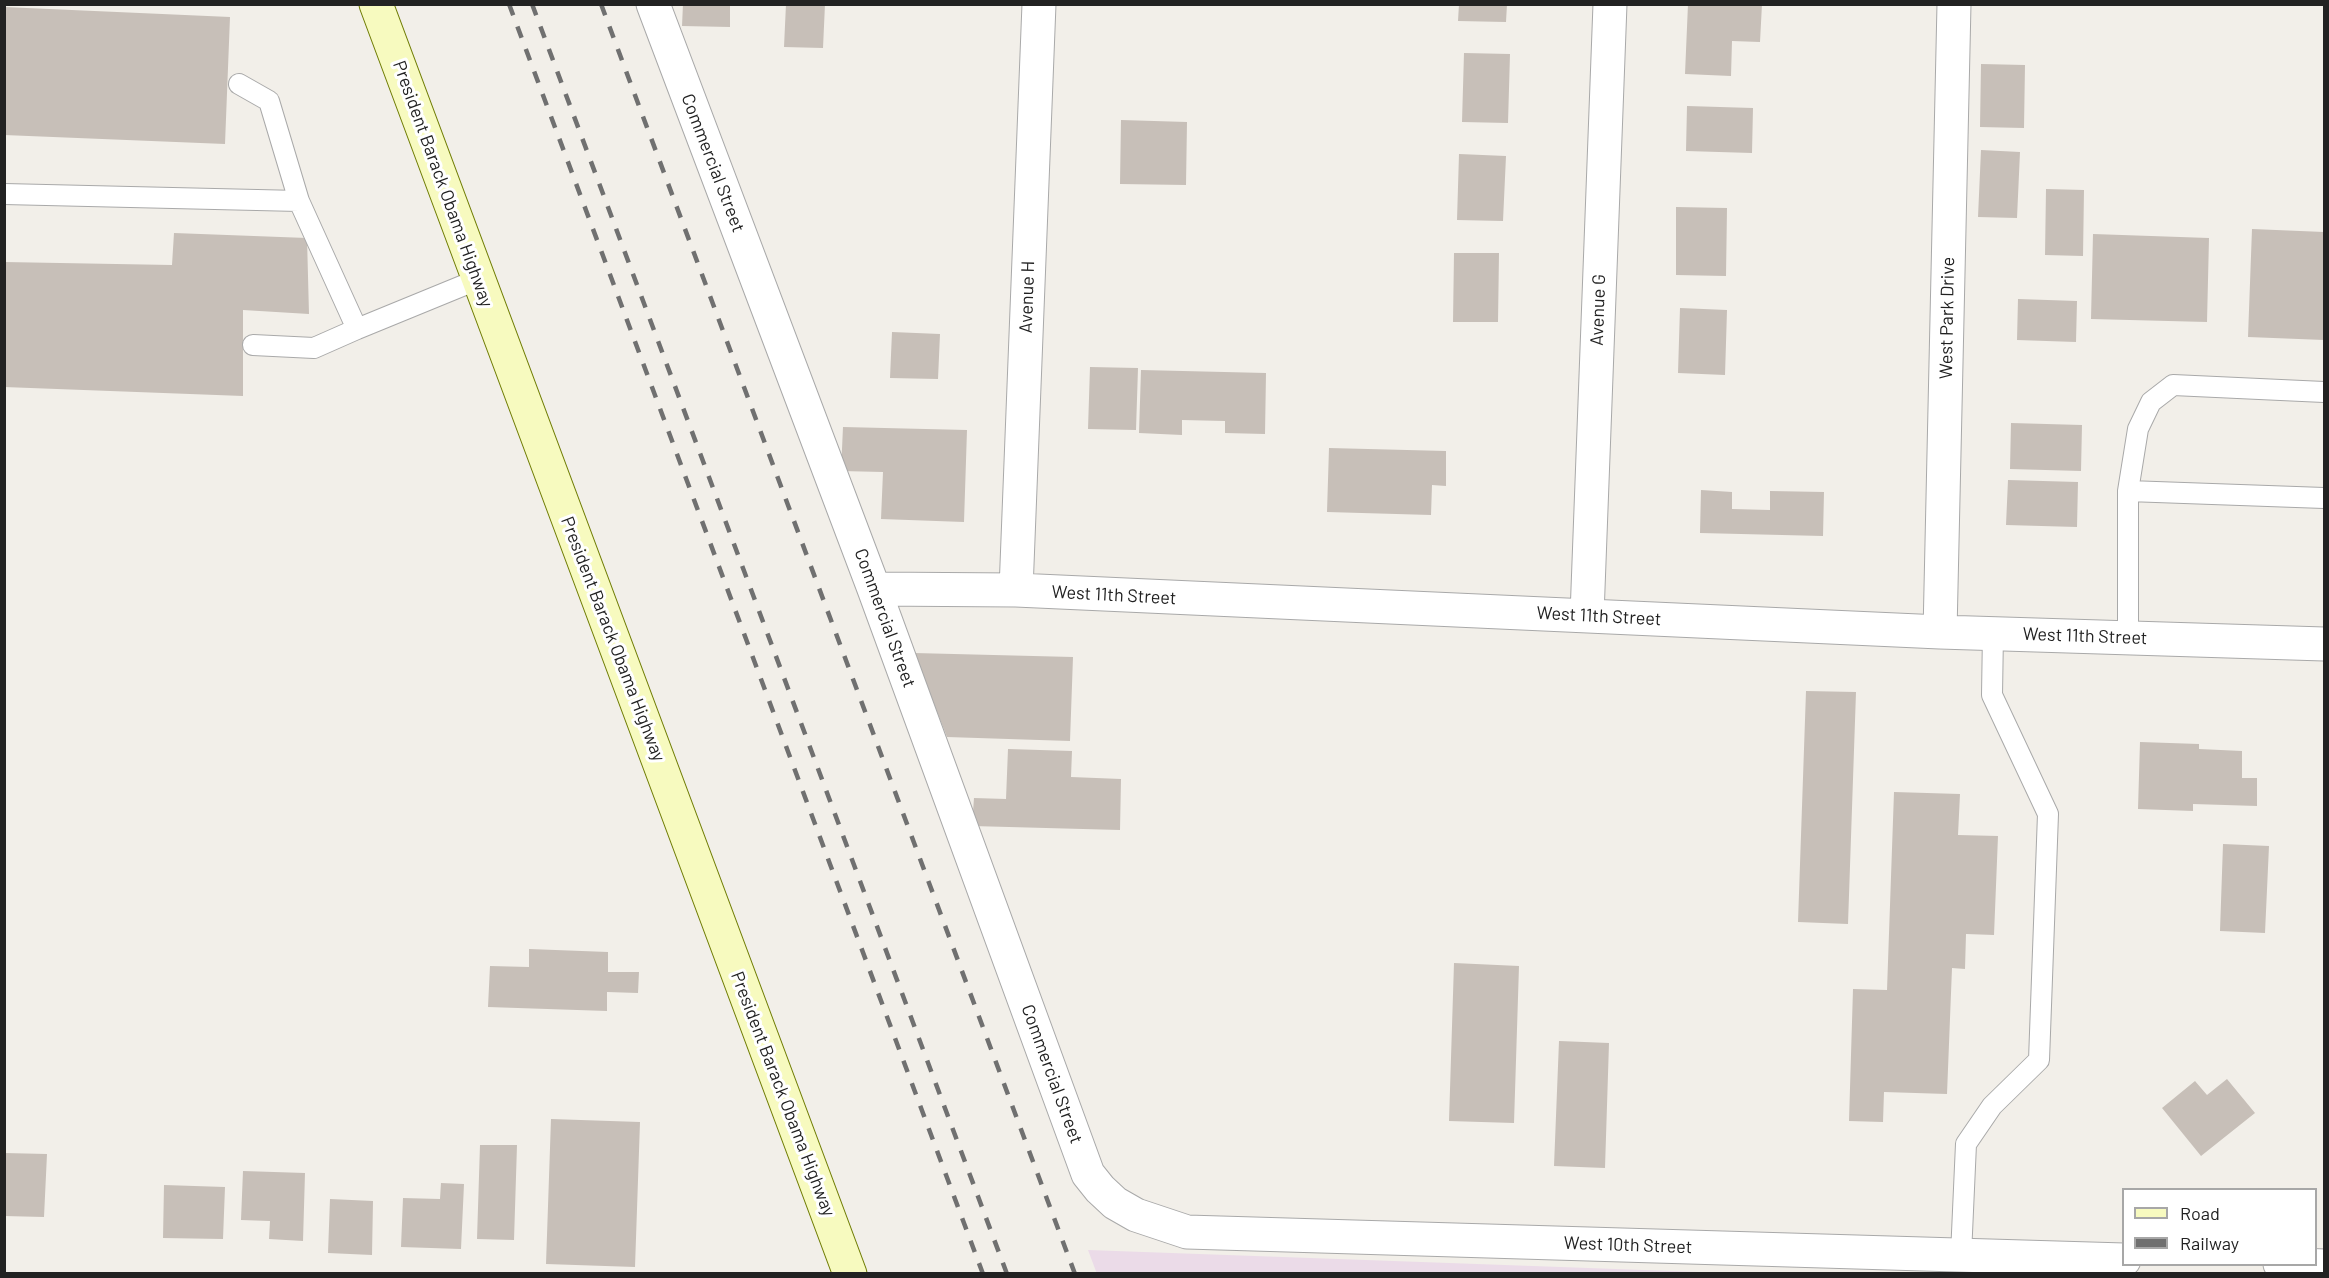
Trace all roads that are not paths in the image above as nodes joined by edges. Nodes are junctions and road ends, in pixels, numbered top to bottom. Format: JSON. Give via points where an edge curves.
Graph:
{"nodes":[{"id":1,"x":376,"y":4,"type":"edge"},
{"id":2,"x":653,"y":4,"type":"edge"},
{"id":3,"x":1038,"y":4,"type":"edge"},
{"id":4,"x":1610,"y":4,"type":"edge"},
{"id":5,"x":1954,"y":4,"type":"edge"},
{"id":6,"x":239,"y":84,"type":"dead end"},
{"id":7,"x":4,"y":194,"type":"edge"},
{"id":8,"x":299,"y":201,"type":"junction"},
{"id":9,"x":478,"y":279,"type":"junction"},
{"id":10,"x":357,"y":329,"type":"junction"},
{"id":11,"x":253,"y":345,"type":"dead end"},
{"id":12,"x":2325,"y":392,"type":"edge"},
{"id":13,"x":2128,"y":491,"type":"junction"},
{"id":14,"x":2325,"y":498,"type":"edge"},
{"id":15,"x":874,"y":589,"type":"junction"},
{"id":16,"x":1016,"y":590,"type":"junction"},
{"id":17,"x":1587,"y":615,"type":"junction"},
{"id":18,"x":1940,"y":632,"type":"junction"},
{"id":19,"x":1993,"y":633,"type":"junction"},
{"id":20,"x":2128,"y":638,"type":"junction"},
{"id":21,"x":2325,"y":644,"type":"edge"},
{"id":22,"x":1136,"y":1215,"type":"joint"},
{"id":23,"x":1961,"y":1255,"type":"junction"},
{"id":24,"x":2122,"y":1260,"type":"edge"},
{"id":25,"x":850,"y":1274,"type":"edge"}],
"edges":[{"from":1,"to":9,"type":"main road","name":"President Barack Obama Highway"},
{"from":2,"to":15,"type":"street","name":"Commercial Street"},
{"from":3,"to":16,"type":"street","name":"Avenue H"},
{"from":4,"to":17,"type":"street","name":"Avenue G"},
{"from":5,"to":18,"type":"street","name":"West Park Drive"},
{"from":6,"to":8,"type":"lane","via":[[269,101]]},
{"from":7,"to":8,"type":"lane"},
{"from":8,"to":10,"type":"lane"},
{"from":9,"to":10,"type":"lane"},
{"from":9,"to":25,"type":"main road","name":"President Barack Obama Highway"},
{"from":10,"to":11,"type":"lane","via":[[314,348]]},
{"from":12,"to":13,"type":"lane","via":[[2173,385],[2151,402],[2138,429]]},
{"from":13,"to":14,"type":"lane"},
{"from":13,"to":20,"type":"lane"},
{"from":15,"to":16,"type":"street","name":"West 11th Street"},
{"from":15,"to":22,"type":"street","name":"Commercial Street","via":[[1088,1173],[1115,1203]]},
{"from":16,"to":17,"type":"street","name":"West 11th Street"},
{"from":17,"to":18,"type":"street","name":"West 11th Street"},
{"from":18,"to":19,"type":"street","name":"West 11th Street"},
{"from":19,"to":20,"type":"street","name":"West 11th Street"},
{"from":19,"to":23,"type":"lane","via":[[1992,695],[2048,814],[2039,1060],[1992,1106],[1966,1144]]},
{"from":20,"to":21,"type":"street","name":"West 11th Street"},
{"from":22,"to":23,"type":"street","name":"West 10th Street","via":[[1187,1232]]},
{"from":23,"to":24,"type":"street","name":"West 10th Street"}]}
